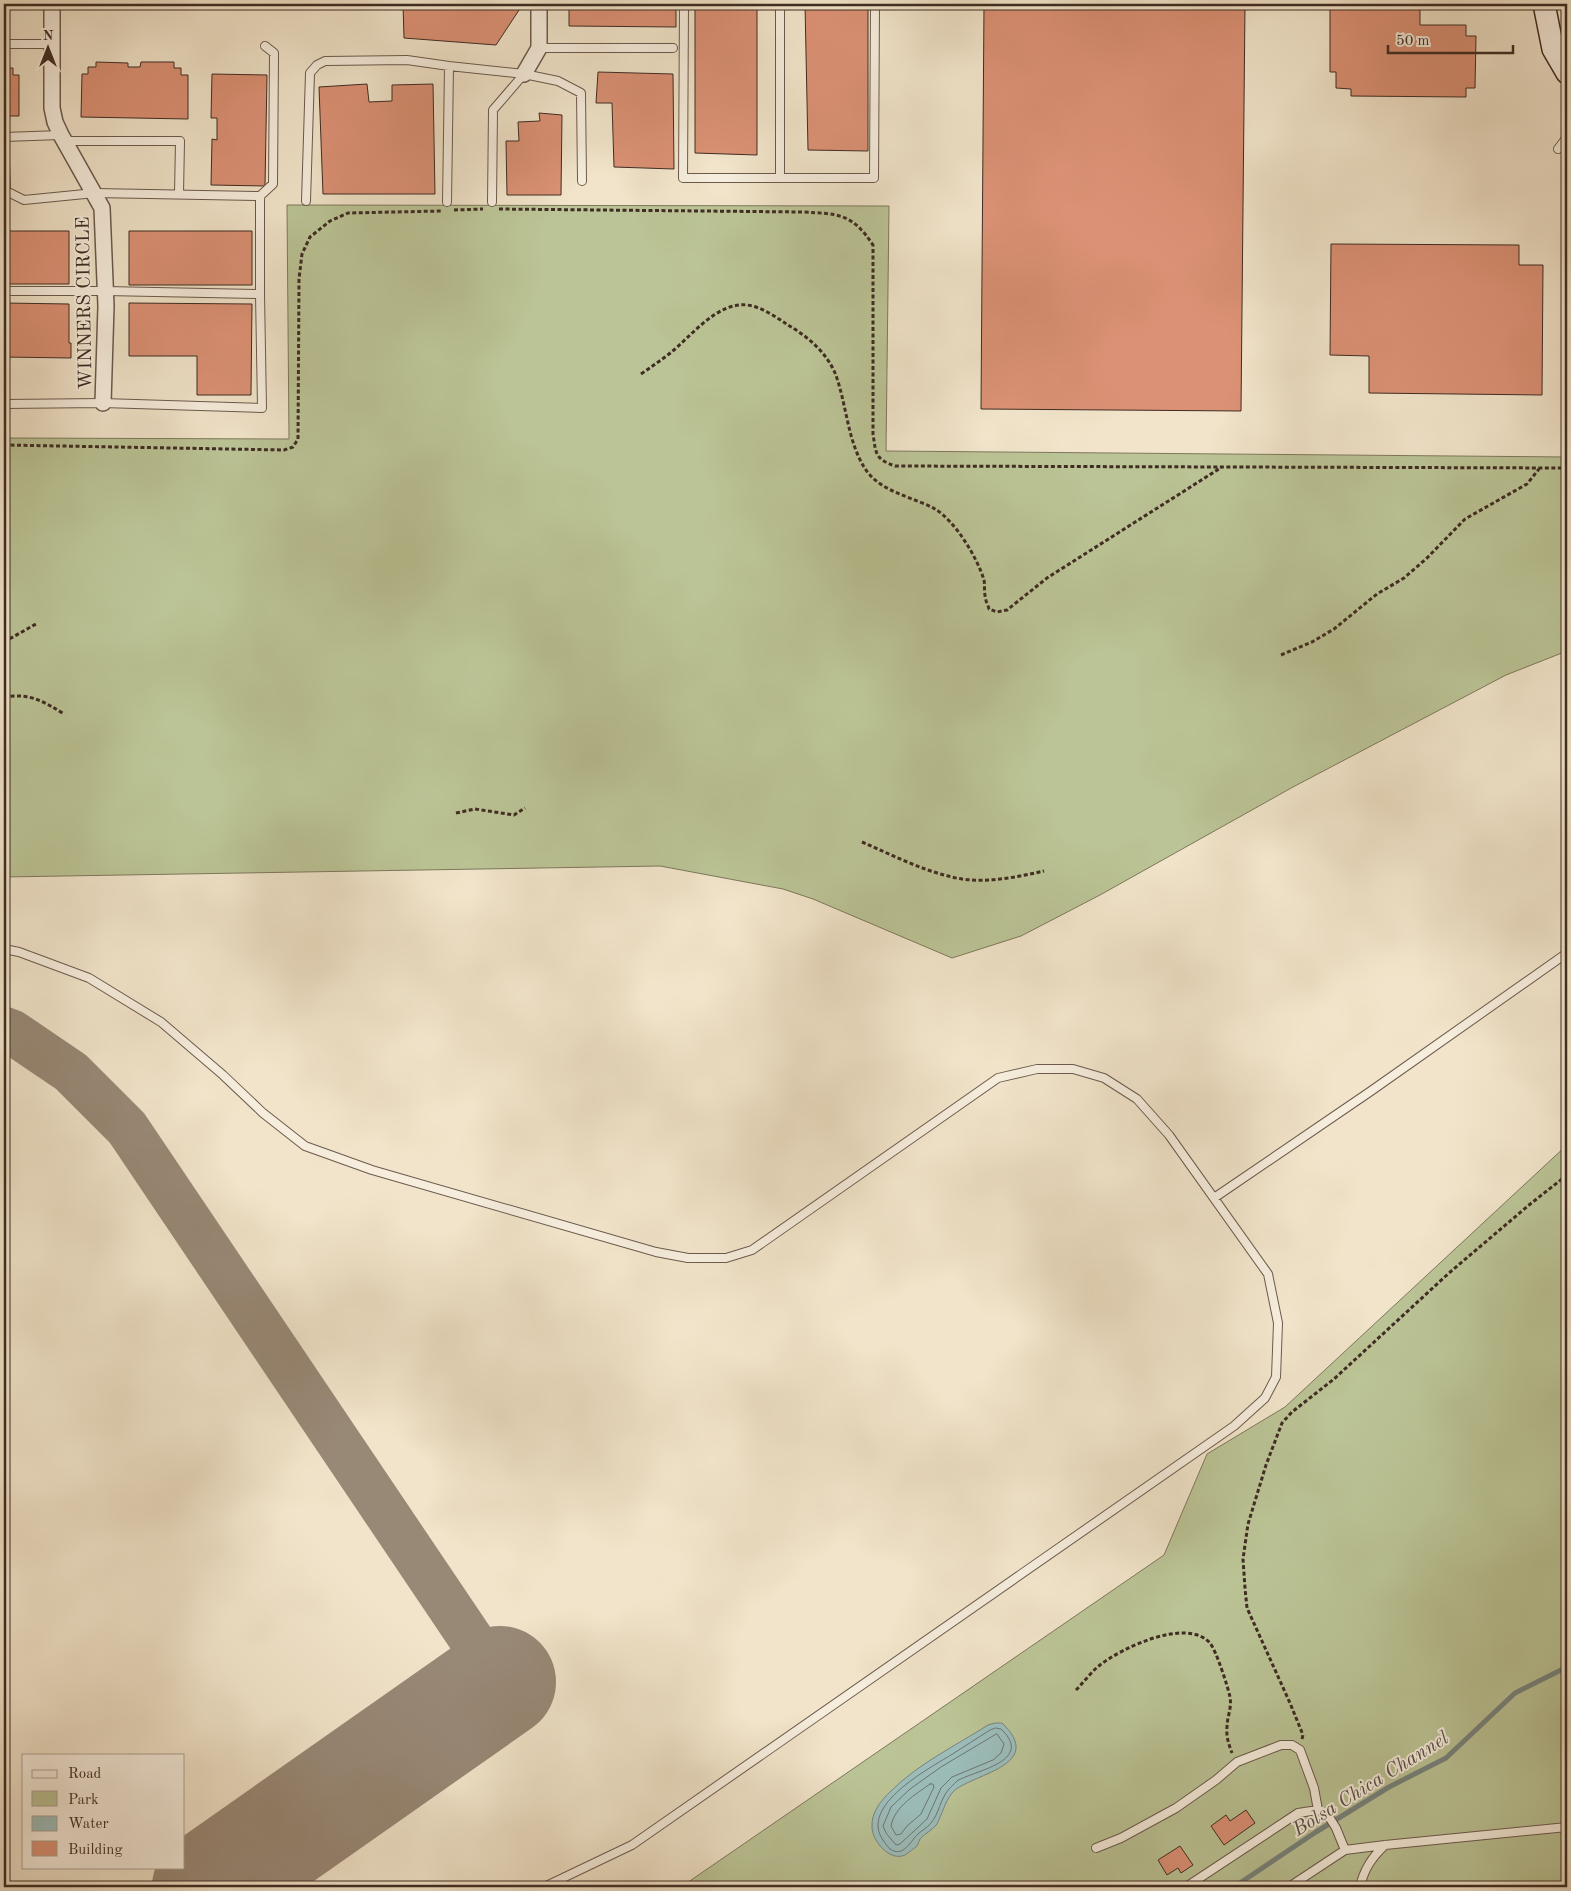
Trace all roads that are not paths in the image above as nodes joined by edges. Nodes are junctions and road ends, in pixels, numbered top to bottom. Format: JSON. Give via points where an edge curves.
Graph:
{"nodes":[{"id":1,"x":52,"y":4,"type":"edge"},
{"id":2,"x":539,"y":4,"type":"edge"},
{"id":3,"x":684,"y":4,"type":"edge"},
{"id":4,"x":780,"y":4,"type":"edge"},
{"id":5,"x":875,"y":4,"type":"edge"},
{"id":6,"x":1544,"y":4,"type":"edge"},
{"id":7,"x":4,"y":44,"type":"edge"},
{"id":8,"x":52,"y":44,"type":"junction"},
{"id":9,"x":265,"y":46,"type":"dead end"},
{"id":10,"x":539,"y":48,"type":"junction"},
{"id":11,"x":673,"y":48,"type":"dead end"},
{"id":12,"x":449,"y":66,"type":"junction"},
{"id":13,"x":1567,"y":73,"type":"edge"},
{"id":14,"x":524,"y":74,"type":"junction"},
{"id":15,"x":4,"y":137,"type":"edge"},
{"id":16,"x":62,"y":138,"type":"junction"},
{"id":17,"x":1567,"y":138,"type":"edge"},
{"id":18,"x":1558,"y":149,"type":"dead end"},
{"id":19,"x":780,"y":178,"type":"junction"},
{"id":20,"x":582,"y":181,"type":"dead end"},
{"id":21,"x":95,"y":193,"type":"junction"},
{"id":22,"x":179,"y":194,"type":"junction"},
{"id":23,"x":260,"y":196,"type":"junction"},
{"id":24,"x":306,"y":201,"type":"dead end"},
{"id":25,"x":447,"y":202,"type":"dead end"},
{"id":26,"x":492,"y":202,"type":"dead end"},
{"id":27,"x":4,"y":291,"type":"edge"},
{"id":28,"x":105,"y":291,"type":"junction"},
{"id":29,"x":260,"y":294,"type":"junction"},
{"id":30,"x":4,"y":404,"type":"edge"},
{"id":31,"x":103,"y":404,"type":"junction"},
{"id":32,"x":4,"y":949,"type":"edge"},
{"id":33,"x":1567,"y":953,"type":"edge"},
{"id":34,"x":1214,"y":1198,"type":"junction"},
{"id":35,"x":1322,"y":1811,"type":"junction"},
{"id":36,"x":1567,"y":1827,"type":"edge"},
{"id":37,"x":1385,"y":1844,"type":"junction"},
{"id":38,"x":1096,"y":1848,"type":"dead end"},
{"id":39,"x":1345,"y":1850,"type":"junction"},
{"id":40,"x":544,"y":1887,"type":"edge"},
{"id":41,"x":1186,"y":1887,"type":"edge"},
{"id":42,"x":1289,"y":1887,"type":"edge"},
{"id":43,"x":1360,"y":1887,"type":"edge"}],
"edges":[{"from":1,"to":8,"type":"street","name":"WINNERS CIRCLE"},
{"from":2,"to":10,"type":"street"},
{"from":3,"to":19,"type":"lane","via":[[683,178]]},
{"from":4,"to":19,"type":"lane"},
{"from":5,"to":19,"type":"lane","via":[[874,178]]},
{"from":6,"to":13,"type":"street","via":[[1553,49]]},
{"from":7,"to":8,"type":"lane"},
{"from":8,"to":16,"type":"street","name":"WINNERS CIRCLE","via":[[52,108]]},
{"from":9,"to":23,"type":"lane","via":[[274,53],[272,184]]},
{"from":10,"to":11,"type":"lane"},
{"from":10,"to":14,"type":"street"},
{"from":12,"to":14,"type":"lane"},
{"from":12,"to":24,"type":"lane","via":[[407,60],[325,62],[317,65],[310,74]]},
{"from":12,"to":25,"type":"lane"},
{"from":14,"to":20,"type":"lane","via":[[558,81],[581,94]]},
{"from":14,"to":26,"type":"lane","via":[[493,110]]},
{"from":15,"to":16,"type":"lane"},
{"from":15,"to":21,"type":"lane","via":[[6,191],[24,200]]},
{"from":16,"to":21,"type":"street","name":"WINNERS CIRCLE"},
{"from":16,"to":22,"type":"lane","via":[[180,141]]},
{"from":17,"to":18,"type":"lane"},
{"from":21,"to":22,"type":"lane"},
{"from":21,"to":28,"type":"street","name":"WINNERS CIRCLE","via":[[102,208]]},
{"from":22,"to":23,"type":"lane"},
{"from":23,"to":29,"type":"lane"},
{"from":27,"to":28,"type":"lane"},
{"from":28,"to":29,"type":"lane"},
{"from":28,"to":31,"type":"street","name":"WINNERS CIRCLE"},
{"from":29,"to":31,"type":"lane","via":[[262,408]]},
{"from":30,"to":31,"type":"lane"},
{"from":32,"to":34,"type":"lane","via":[[89,978],[161,1022],[305,1146],[372,1170],[656,1252],[688,1258],[726,1258],[752,1250],[998,1078],[1037,1069],[1073,1069],[1104,1078],[1137,1099],[1170,1135]]},
{"from":33,"to":34,"type":"lane"},
{"from":34,"to":40,"type":"lane","via":[[1268,1274],[1278,1322],[1276,1377],[1265,1398],[1226,1432],[632,1845]]},
{"from":35,"to":38,"type":"lane","via":[[1300,1750],[1292,1745],[1281,1745],[1237,1762],[1176,1808]]},
{"from":35,"to":39,"type":"lane","via":[[1336,1828]]},
{"from":35,"to":41,"type":"lane","via":[[1298,1813]]},
{"from":36,"to":37,"type":"lane"},
{"from":37,"to":39,"type":"lane"},
{"from":37,"to":43,"type":"lane","via":[[1372,1857]]},
{"from":39,"to":42,"type":"lane"}]}
